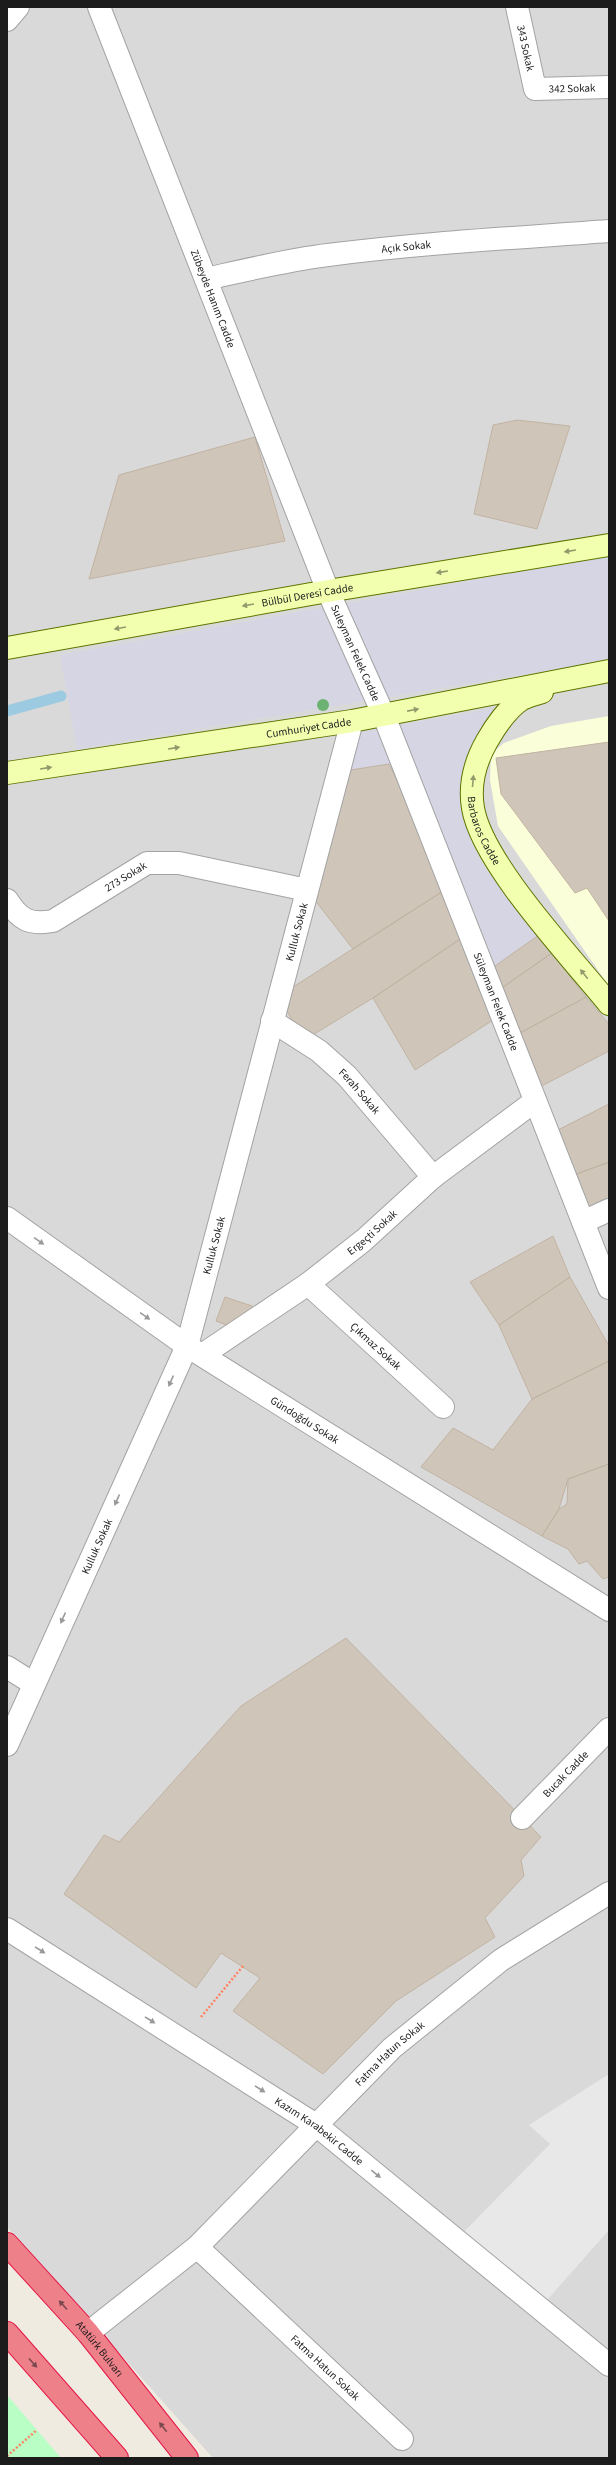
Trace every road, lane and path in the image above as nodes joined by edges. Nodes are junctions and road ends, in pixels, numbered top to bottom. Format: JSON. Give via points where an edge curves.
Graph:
{"nodes":[{"id":1,"x":18,"y":7,"type":"edge"},
{"id":2,"x":517,"y":7,"type":"edge"},
{"id":3,"x":98,"y":9,"type":"edge"},
{"id":4,"x":7,"y":20,"type":"edge"},
{"id":5,"x":609,"y":87,"type":"edge"},
{"id":6,"x":535,"y":89,"type":"joint"},
{"id":7,"x":609,"y":231,"type":"edge"},
{"id":8,"x":206,"y":279,"type":"junction"},
{"id":9,"x":609,"y":545,"type":"edge"},
{"id":10,"x":328,"y":591,"type":"junction"},
{"id":11,"x":7,"y":648,"type":"edge"},
{"id":12,"x":609,"y":671,"type":"edge"},
{"id":13,"x":585,"y":676,"type":"junction"},
{"id":14,"x":384,"y":716,"type":"junction"},
{"id":15,"x":352,"y":721,"type":"junction"},
{"id":16,"x":7,"y":773,"type":"edge"},
{"id":17,"x":307,"y":890,"type":"junction"},
{"id":18,"x":7,"y":900,"type":"edge"},
{"id":19,"x":609,"y":1004,"type":"edge"},
{"id":20,"x":272,"y":1021,"type":"junction"},
{"id":21,"x":535,"y":1101,"type":"junction"},
{"id":22,"x":433,"y":1177,"type":"junction"},
{"id":23,"x":609,"y":1210,"type":"edge"},
{"id":24,"x":7,"y":1218,"type":"edge"},
{"id":25,"x":583,"y":1222,"type":"junction"},
{"id":26,"x":308,"y":1284,"type":"junction"},
{"id":27,"x":609,"y":1288,"type":"edge"},
{"id":28,"x":194,"y":1351,"type":"junction"},
{"id":29,"x":443,"y":1407,"type":"dead end"},
{"id":30,"x":609,"y":1610,"type":"edge"},
{"id":31,"x":7,"y":1667,"type":"edge"},
{"id":32,"x":34,"y":1684,"type":"junction"},
{"id":33,"x":609,"y":1729,"type":"edge"},
{"id":34,"x":7,"y":1745,"type":"edge"},
{"id":35,"x":522,"y":1818,"type":"dead end"},
{"id":36,"x":609,"y":1893,"type":"edge"},
{"id":37,"x":7,"y":1929,"type":"edge"},
{"id":38,"x":243,"y":1966,"type":"dead end"},
{"id":39,"x":182,"y":2040,"type":"junction"},
{"id":40,"x":316,"y":2125,"type":"junction"},
{"id":41,"x":7,"y":2244,"type":"edge"},
{"id":42,"x":197,"y":2246,"type":"junction"},
{"id":43,"x":88,"y":2333,"type":"junction"},
{"id":44,"x":7,"y":2334,"type":"edge"},
{"id":45,"x":609,"y":2365,"type":"edge"},
{"id":46,"x":37,"y":2430,"type":"dead end"},
{"id":47,"x":402,"y":2439,"type":"dead end"},
{"id":48,"x":7,"y":2456,"type":"edge"},
{"id":49,"x":117,"y":2458,"type":"edge"},
{"id":50,"x":187,"y":2458,"type":"edge"}],
"edges":[{"from":1,"to":4,"type":"street"},
{"from":2,"to":6,"type":"street","name":"343 Sokak"},
{"from":3,"to":8,"type":"street","name":"Zübeyde Hanım Cadde"},
{"from":5,"to":6,"type":"street","name":"342 Sokak"},
{"from":7,"to":8,"type":"street","name":"Açık Sokak","via":[[433,243],[326,255]]},
{"from":8,"to":10,"type":"street","name":"Zübeyde Hanım Cadde"},
{"from":9,"to":10,"type":"street","name":"Bülbül Deresi Cadde","one_way":true},
{"from":10,"to":11,"type":"street","name":"Bülbül Deresi Cadde","one_way":true},
{"from":10,"to":14,"type":"street","name":"Suleyman Felek Cadde"},
{"from":12,"to":13,"type":"street","name":"Cumhuriyet Cadde"},
{"from":14,"to":13,"type":"street","name":"Cumhuriyet Cadde","one_way":true},
{"from":19,"to":13,"type":"street","name":"Barbaros Cadde","one_way":true,"via":[[530,907],[488,850],[473,808],[472,780],[481,752],[496,726],[522,700]]},
{"from":14,"to":15,"type":"street","name":"Cumhuriyet Cadde"},
{"from":14,"to":21,"type":"street","name":"Süleyman Felek Cadde"},
{"from":16,"to":15,"type":"street","name":"Cumhuriyet Cadde","one_way":true},
{"from":15,"to":17,"type":"street","name":"Kulluk Sokak"},
{"from":17,"to":18,"type":"street","name":"273 Sokak","via":[[179,863],[147,863],[53,921],[35,924],[16,914]]},
{"from":17,"to":20,"type":"street","name":"Kulluk Sokak"},
{"from":20,"to":22,"type":"street","name":"Ferah Sokak","via":[[319,1051],[347,1076]]},
{"from":20,"to":28,"type":"street","name":"Kulluk Sokak"},
{"from":21,"to":22,"type":"street","name":"Ergeçti Sokak"},
{"from":21,"to":25,"type":"street","name":"Süleyman Felek Cadde"},
{"from":22,"to":26,"type":"street","name":"Ergeçti Sokak","via":[[364,1240]]},
{"from":23,"to":25,"type":"street"},
{"from":24,"to":28,"type":"street","name":"Gündoğdu Sokak","one_way":true},
{"from":25,"to":27,"type":"street","name":"Süleyman Felek Cadde"},
{"from":26,"to":28,"type":"street","name":"Ergeçti Sokak"},
{"from":26,"to":29,"type":"street","name":"Çıkmaz Sokak"},
{"from":28,"to":30,"type":"street","name":"Gündoğdu Sokak"},
{"from":28,"to":32,"type":"street","name":"Kulluk Sokak","one_way":true},
{"from":31,"to":32,"type":"street"},
{"from":32,"to":34,"type":"street","name":"Kulluk Sokak"},
{"from":33,"to":35,"type":"street","name":"Bucak Cadde"},
{"from":36,"to":40,"type":"street","name":"Fatma Hatun Sokak","via":[[501,1960],[392,2048]]},
{"from":37,"to":39,"type":"street","name":"Kazım Karabekir Cadde","one_way":true},
{"from":38,"to":39,"type":"path"},
{"from":39,"to":40,"type":"street","name":"Kazım Karabekir Cadde","one_way":true},
{"from":40,"to":42,"type":"street","name":"Fatma Hatun Sokak"},
{"from":40,"to":45,"type":"street","name":"Kazım Karabekir Cadde","one_way":true},
{"from":43,"to":41,"type":"highway","name":"Atatürk Bulvarı","one_way":true},
{"from":42,"to":43,"type":"street","name":"Fatma Hatun Sokak"},
{"from":42,"to":47,"type":"street","name":"Fatma Hatun Sokak"},
{"from":50,"to":43,"type":"highway","name":"Atatürk Bulvarı","one_way":true},
{"from":44,"to":49,"type":"highway","one_way":true},
{"from":46,"to":48,"type":"path"}]}
